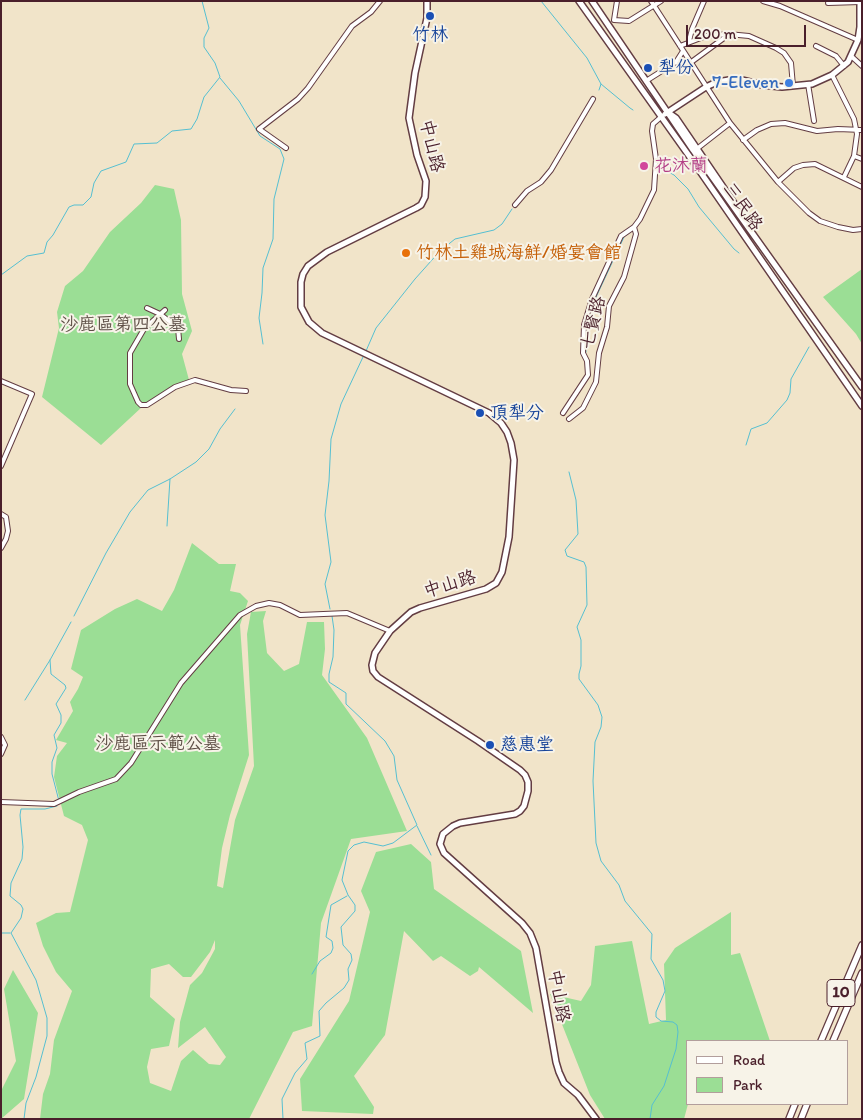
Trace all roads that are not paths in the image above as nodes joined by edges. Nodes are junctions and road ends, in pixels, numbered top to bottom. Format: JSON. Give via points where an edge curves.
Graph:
{"nodes":[{"id":1,"x":380,"y":1,"type":"edge"},
{"id":2,"x":427,"y":1,"type":"edge"},
{"id":3,"x":579,"y":1,"type":"edge"},
{"id":4,"x":592,"y":1,"type":"edge"},
{"id":5,"x":617,"y":1,"type":"edge"},
{"id":6,"x":650,"y":1,"type":"edge"},
{"id":7,"x":661,"y":1,"type":"edge"},
{"id":8,"x":704,"y":1,"type":"edge"},
{"id":9,"x":763,"y":1,"type":"edge"},
{"id":10,"x":860,"y":2,"type":"edge"},
{"id":11,"x":828,"y":3,"type":"dead end"},
{"id":12,"x":654,"y":6,"type":"junction"},
{"id":13,"x":861,"y":18,"type":"edge"},
{"id":14,"x":614,"y":20,"type":"junction"},
{"id":15,"x":608,"y":24,"type":"junction"},
{"id":16,"x":601,"y":30,"type":"junction"},
{"id":17,"x":724,"y":38,"type":"dead end"},
{"id":18,"x":858,"y":40,"type":"junction"},
{"id":19,"x":689,"y":42,"type":"junction"},
{"id":20,"x":680,"y":46,"type":"junction"},
{"id":21,"x":816,"y":46,"type":"dead end"},
{"id":22,"x":683,"y":51,"type":"junction"},
{"id":23,"x":851,"y":56,"type":"junction"},
{"id":24,"x":690,"y":63,"type":"junction"},
{"id":25,"x":844,"y":66,"type":"junction"},
{"id":26,"x":862,"y":66,"type":"edge"},
{"id":27,"x":832,"y":76,"type":"junction"},
{"id":28,"x":646,"y":81,"type":"junction"},
{"id":29,"x":808,"y":84,"type":"junction"},
{"id":30,"x":793,"y":86,"type":"junction"},
{"id":31,"x":706,"y":87,"type":"junction"},
{"id":32,"x":593,"y":99,"type":"dead end"},
{"id":33,"x":667,"y":112,"type":"junction"},
{"id":34,"x":661,"y":117,"type":"junction"},
{"id":35,"x":814,"y":121,"type":"dead end"},
{"id":36,"x":730,"y":123,"type":"junction"},
{"id":37,"x":856,"y":129,"type":"junction"},
{"id":38,"x":862,"y":130,"type":"edge"},
{"id":39,"x":743,"y":140,"type":"junction"},
{"id":40,"x":286,"y":148,"type":"dead end"},
{"id":41,"x":698,"y":148,"type":"junction"},
{"id":42,"x":854,"y":156,"type":"junction"},
{"id":43,"x":862,"y":159,"type":"edge"},
{"id":44,"x":844,"y":178,"type":"junction"},
{"id":45,"x":778,"y":182,"type":"junction"},
{"id":46,"x":862,"y":187,"type":"edge"},
{"id":47,"x":515,"y":205,"type":"dead end"},
{"id":48,"x":746,"y":223,"type":"junction"},
{"id":49,"x":634,"y":227,"type":"junction"},
{"id":50,"x":862,"y":229,"type":"edge"},
{"id":51,"x":780,"y":270,"type":"junction"},
{"id":52,"x":772,"y":276,"type":"junction"},
{"id":53,"x":147,"y":308,"type":"dead end"},
{"id":54,"x":165,"y":310,"type":"dead end"},
{"id":55,"x":160,"y":314,"type":"junction"},
{"id":56,"x":180,"y":339,"type":"dead end"},
{"id":57,"x":1,"y":380,"type":"edge"},
{"id":58,"x":862,"y":387,"type":"edge"},
{"id":59,"x":246,"y":390,"type":"dead end"},
{"id":60,"x":862,"y":406,"type":"edge"},
{"id":61,"x":563,"y":413,"type":"dead end"},
{"id":62,"x":569,"y":420,"type":"dead end"},
{"id":63,"x":1,"y":466,"type":"edge"},
{"id":64,"x":1,"y":514,"type":"edge"},
{"id":65,"x":1,"y":548,"type":"edge"},
{"id":66,"x":390,"y":631,"type":"junction"},
{"id":67,"x":1,"y":737,"type":"edge"},
{"id":68,"x":1,"y":754,"type":"edge"},
{"id":69,"x":1,"y":802,"type":"edge"},
{"id":70,"x":862,"y":945,"type":"edge"},
{"id":71,"x":850,"y":974,"type":"junction"},
{"id":72,"x":861,"y":975,"type":"edge"},
{"id":73,"x":821,"y":1040,"type":"edge"},
{"id":74,"x":833,"y":1040,"type":"edge"},
{"id":75,"x":795,"y":1105,"type":"edge"},
{"id":76,"x":807,"y":1105,"type":"edge"},
{"id":77,"x":596,"y":1119,"type":"edge"},
{"id":78,"x":789,"y":1119,"type":"edge"},
{"id":79,"x":801,"y":1119,"type":"edge"}],
"edges":[{"from":1,"to":40,"type":"street","via":[[352,26],[298,99],[258,129]]},
{"from":2,"to":66,"type":"street","name":"中山路","via":[[427,18],[409,118],[426,181],[425,197],[416,208],[327,252],[308,266],[301,282],[301,307],[309,322],[322,334],[489,413],[507,432],[514,460],[508,537],[502,572],[496,583],[416,610]]},
{"from":3,"to":16,"type":"street","name":"三民路"},
{"from":4,"to":15,"type":"street","name":"三民路"},
{"from":5,"to":14,"type":"street"},
{"from":6,"to":12,"type":"street"},
{"from":7,"to":12,"type":"street"},
{"from":8,"to":19,"type":"street"},
{"from":9,"to":18,"type":"street"},
{"from":10,"to":11,"type":"street"},
{"from":10,"to":13,"type":"street"},
{"from":12,"to":14,"type":"street","via":[[629,21]]},
{"from":12,"to":20,"type":"street"},
{"from":13,"to":18,"type":"street"},
{"from":14,"to":15,"type":"street"},
{"from":15,"to":16,"type":"street"},
{"from":15,"to":28,"type":"street","name":"三民路"},
{"from":16,"to":34,"type":"street","name":"三民路"},
{"from":17,"to":24,"type":"street"},
{"from":18,"to":23,"type":"street"},
{"from":19,"to":20,"type":"street"},
{"from":19,"to":30,"type":"street","via":[[728,34],[749,36],[764,42],[784,53],[791,63]]},
{"from":20,"to":22,"type":"street"},
{"from":21,"to":25,"type":"street","via":[[836,56]]},
{"from":22,"to":24,"type":"street"},
{"from":22,"to":28,"type":"street","via":[[676,62]]},
{"from":23,"to":25,"type":"street"},
{"from":23,"to":26,"type":"street"},
{"from":24,"to":31,"type":"street"},
{"from":25,"to":27,"type":"street"},
{"from":27,"to":29,"type":"street"},
{"from":27,"to":37,"type":"street","via":[[849,107]]},
{"from":28,"to":33,"type":"street","name":"三民路"},
{"from":29,"to":30,"type":"street"},
{"from":29,"to":35,"type":"street"},
{"from":30,"to":31,"type":"street","via":[[729,80]]},
{"from":31,"to":33,"type":"street"},
{"from":31,"to":36,"type":"street"},
{"from":32,"to":47,"type":"street","via":[[552,170]]},
{"from":33,"to":34,"type":"street"},
{"from":33,"to":41,"type":"street","name":"三民路","via":[[676,118]]},
{"from":33,"to":48,"type":"street","name":"三民路"},
{"from":34,"to":49,"type":"street","name":"七賢路","via":[[653,124],[652,131],[656,160],[654,190]]},
{"from":34,"to":52,"type":"street","name":"三民路"},
{"from":36,"to":39,"type":"street"},
{"from":36,"to":41,"type":"street"},
{"from":37,"to":38,"type":"street"},
{"from":37,"to":39,"type":"street","via":[[817,131],[785,123],[771,124]]},
{"from":37,"to":42,"type":"street"},
{"from":39,"to":45,"type":"street"},
{"from":41,"to":48,"type":"street","name":"三民路"},
{"from":42,"to":43,"type":"street"},
{"from":42,"to":44,"type":"street"},
{"from":44,"to":45,"type":"street","via":[[815,164],[794,168]]},
{"from":44,"to":46,"type":"street"},
{"from":45,"to":50,"type":"street","via":[[820,221],[852,230]]},
{"from":48,"to":51,"type":"street","name":"三民路"},
{"from":49,"to":61,"type":"street","via":[[621,236],[592,299],[584,325],[583,353],[588,375]]},
{"from":49,"to":62,"type":"street","name":"七賢路","via":[[636,234],[624,277],[609,306],[596,382],[583,408]]},
{"from":51,"to":52,"type":"street"},
{"from":51,"to":58,"type":"street","name":"三民路"},
{"from":52,"to":60,"type":"street","name":"三民路"},
{"from":53,"to":55,"type":"street"},
{"from":54,"to":55,"type":"street"},
{"from":55,"to":56,"type":"street","via":[[178,328]]},
{"from":55,"to":59,"type":"street","via":[[144,330],[130,353],[131,388],[141,404],[150,404],[174,387],[195,380],[231,390]]},
{"from":57,"to":63,"type":"street","via":[[32,394]]},
{"from":64,"to":65,"type":"street","via":[[6,518],[8,531]]},
{"from":66,"to":69,"type":"street","via":[[347,613],[300,615],[280,605],[256,606],[240,615],[181,683],[131,763],[116,779],[54,804]]},
{"from":66,"to":77,"type":"street","name":"中山路","via":[[372,659],[373,671],[378,677],[520,770],[528,782],[524,806],[515,814],[460,823],[443,834],[440,844],[444,853],[522,923],[530,934],[536,948],[559,1072]]},
{"from":67,"to":68,"type":"street","via":[[5,745]]},
{"from":70,"to":71,"type":"main road","number":"10"},
{"from":71,"to":72,"type":"main road"},
{"from":71,"to":73,"type":"main road","number":"10"},
{"from":72,"to":74,"type":"main road","number":"10"},
{"from":75,"to":78,"type":"main road"},
{"from":76,"to":79,"type":"main road"}]}
